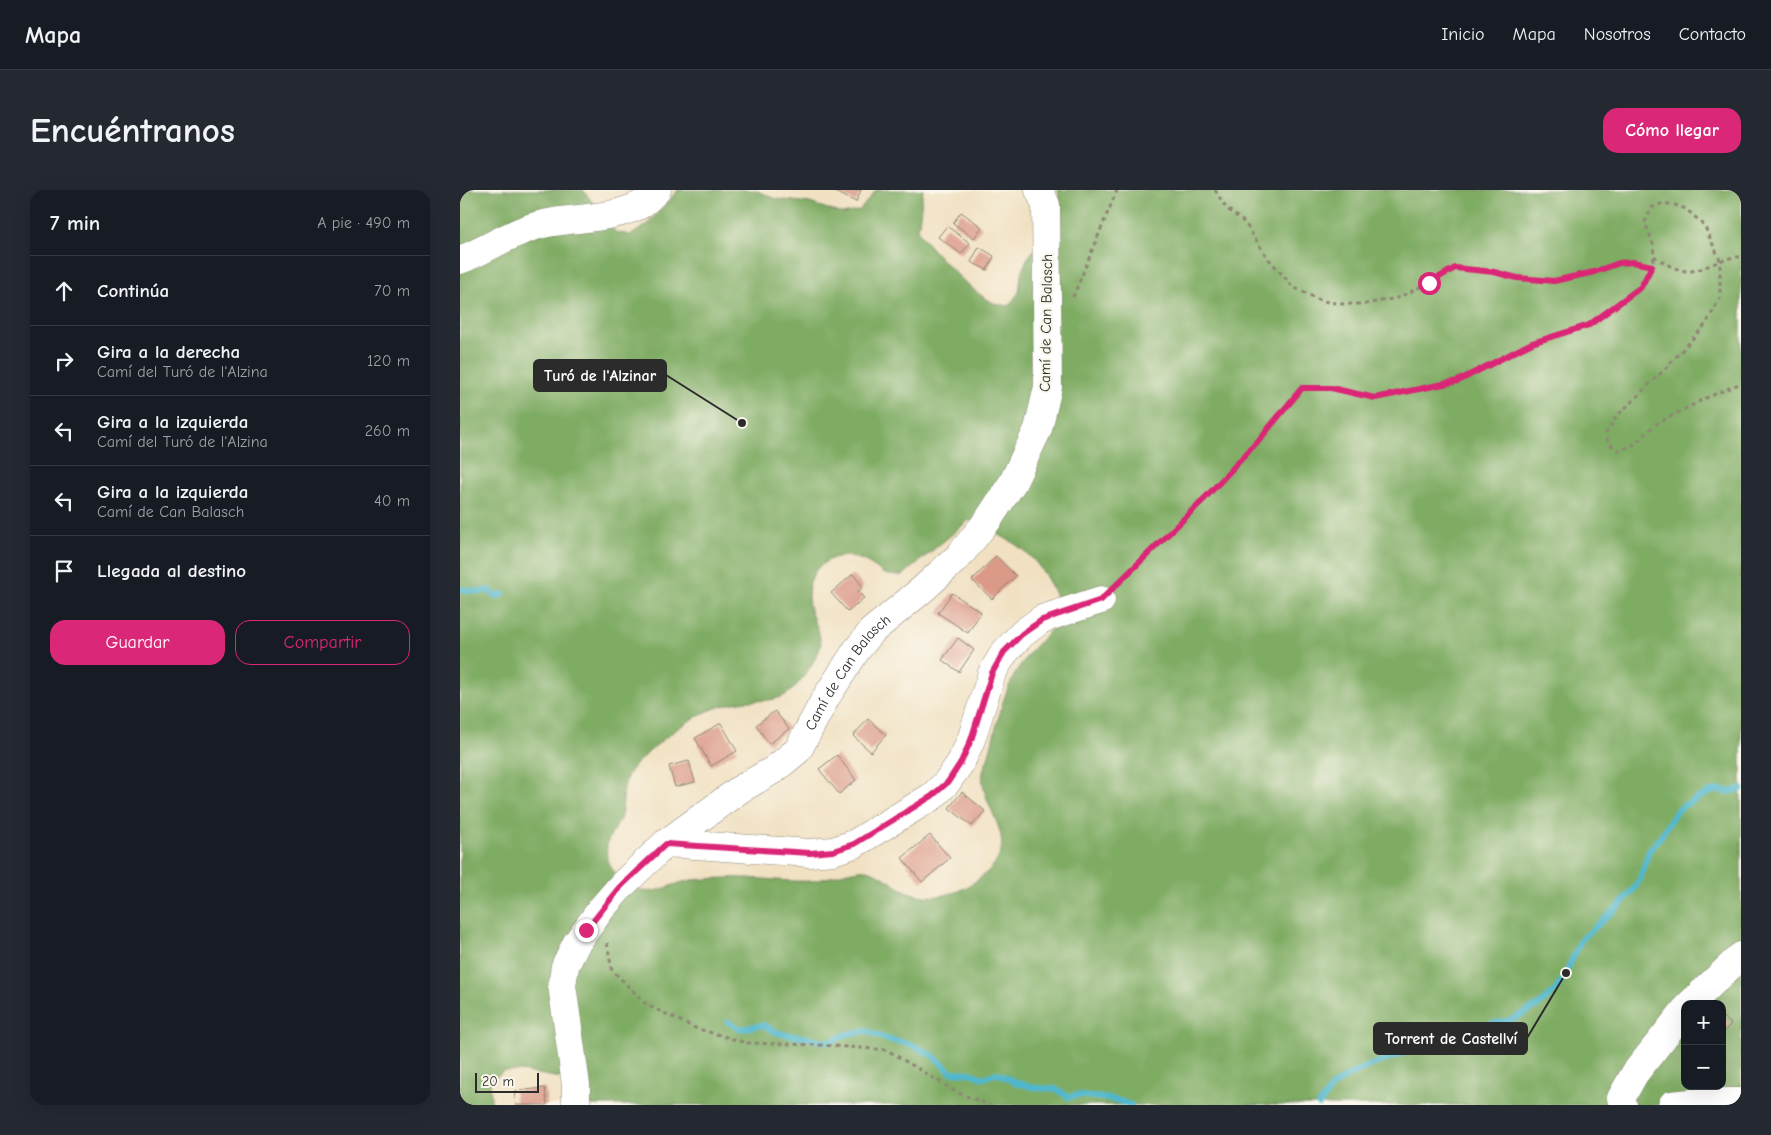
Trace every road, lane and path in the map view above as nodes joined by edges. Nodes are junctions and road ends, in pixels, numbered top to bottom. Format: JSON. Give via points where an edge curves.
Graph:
{"nodes":[{"id":1,"x":1039,"y":190,"type":"edge"},
{"id":2,"x":1117,"y":190,"type":"edge"},
{"id":3,"x":1215,"y":190,"type":"edge"},
{"id":4,"x":649,"y":195,"type":"edge"},
{"id":5,"x":1654,"y":256,"type":"junction"},
{"id":6,"x":1741,"y":257,"type":"edge"},
{"id":7,"x":460,"y":260,"type":"edge"},
{"id":8,"x":1720,"y":260,"type":"junction"},
{"id":9,"x":1652,"y":266,"type":"junction"},
{"id":10,"x":1070,"y":304,"type":"dead end"},
{"id":11,"x":1741,"y":383,"type":"edge"},
{"id":12,"x":1101,"y":600,"type":"joint"},
{"id":13,"x":666,"y":844,"type":"junction"},
{"id":14,"x":602,"y":909,"type":"junction"},
{"id":15,"x":1741,"y":956,"type":"edge"},
{"id":16,"x":1694,"y":1000,"type":"edge"},
{"id":17,"x":1681,"y":1015,"type":"edge"},
{"id":18,"x":1741,"y":1102,"type":"edge"},
{"id":19,"x":576,"y":1105,"type":"edge"},
{"id":20,"x":990,"y":1105,"type":"edge"},
{"id":21,"x":1622,"y":1105,"type":"edge"},
{"id":22,"x":1672,"y":1105,"type":"edge"}],
"edges":[{"from":1,"to":13,"type":"street","name":"Camí de Can Balasch","via":[[1046,205],[1048,387],[1038,429],[1013,482],[959,556],[872,632],[856,651],[825,698],[798,750]]},
{"from":2,"to":10,"type":"path"},
{"from":3,"to":9,"type":"path","via":[[1226,208],[1245,223],[1266,257],[1293,286],[1322,301],[1366,304],[1397,298],[1455,268],[1554,281],[1619,263]]},
{"from":4,"to":7,"type":"street","via":[[618,213],[527,228]]},
{"from":5,"to":8,"type":"path","via":[[1668,266],[1690,271]]},
{"from":5,"to":8,"type":"path","via":[[1645,222],[1651,208],[1662,203],[1686,209],[1704,224]]},
{"from":5,"to":9,"type":"path"},
{"from":6,"to":8,"type":"path"},
{"from":8,"to":11,"type":"path","via":[[1720,298],[1706,324],[1617,416],[1606,433],[1608,444],[1618,450],[1631,447],[1656,424]]},
{"from":9,"to":12,"type":"path","via":[[1641,287],[1589,325],[1532,343],[1458,381],[1375,398],[1331,388],[1302,388],[1205,498]]},
{"from":12,"to":13,"type":"street","via":[[1042,620],[1022,634],[1004,652],[992,673],[971,740],[948,782],[932,796],[854,844],[833,851],[810,853]]},
{"from":13,"to":14,"type":"street","name":"Camí de Can Balasch","via":[[622,885]]},
{"from":14,"to":19,"type":"street","name":"Camí de Can Balasch","via":[[576,944],[562,976]]},
{"from":14,"to":20,"type":"path","via":[[612,970],[647,1005],[695,1028],[747,1044],[887,1050],[958,1093]]},
{"from":15,"to":16,"type":"street"},
{"from":17,"to":21,"type":"street","via":[[1636,1073],[1621,1098]]},
{"from":18,"to":22,"type":"street"}]}
